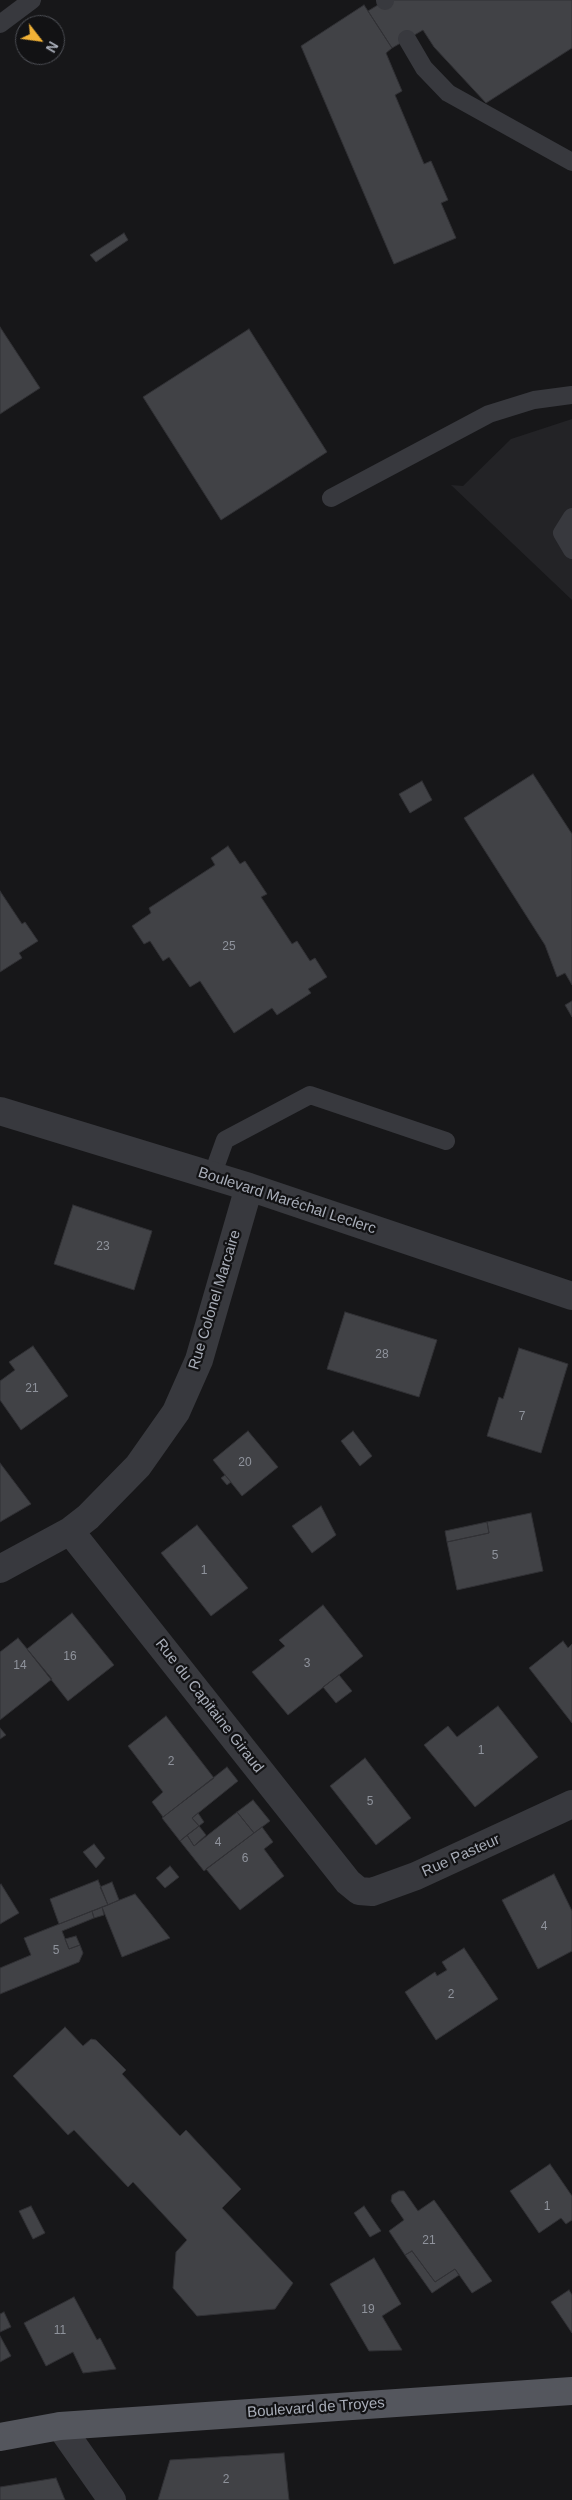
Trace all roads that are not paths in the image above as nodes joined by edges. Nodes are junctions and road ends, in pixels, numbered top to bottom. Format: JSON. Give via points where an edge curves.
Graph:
{"nodes":[{"id":1,"x":32,"y":0,"type":"edge"},
{"id":2,"x":0,"y":24,"type":"edge"},
{"id":3,"x":407,"y":39,"type":"dead end"},
{"id":4,"x":572,"y":162,"type":"edge"},
{"id":5,"x":572,"y":395,"type":"edge"},
{"id":6,"x":331,"y":498,"type":"dead end"},
{"id":7,"x":572,"y":517,"type":"edge"},
{"id":8,"x":572,"y":550,"type":"edge"},
{"id":9,"x":0,"y":1111,"type":"edge"},
{"id":10,"x":446,"y":1141,"type":"dead end"},
{"id":11,"x":212,"y":1176,"type":"junction"},
{"id":12,"x":250,"y":1187,"type":"junction"},
{"id":13,"x":572,"y":1296,"type":"edge"},
{"id":14,"x":70,"y":1531,"type":"junction"},
{"id":15,"x":0,"y":1569,"type":"edge"},
{"id":16,"x":572,"y":1804,"type":"edge"},
{"id":17,"x":348,"y":1882,"type":"joint"},
{"id":18,"x":572,"y":2391,"type":"edge"},
{"id":19,"x":60,"y":2426,"type":"junction"},
{"id":20,"x":0,"y":2437,"type":"edge"},
{"id":21,"x":112,"y":2500,"type":"edge"}],
"edges":[{"from":1,"to":2,"type":"lane"},
{"from":3,"to":4,"type":"lane","via":[[424,68],[448,93]]},
{"from":5,"to":6,"type":"lane","via":[[534,400],[489,414]]},
{"from":7,"to":8,"type":"lane","via":[[562,533]]},
{"from":9,"to":11,"type":"street","name":"Boulevard Maréchal Leclerc"},
{"from":10,"to":11,"type":"lane","via":[[310,1095],[225,1140]]},
{"from":11,"to":12,"type":"street","name":"Boulevard Maréchal Leclerc"},
{"from":12,"to":13,"type":"street","name":"Boulevard Maréchal Leclerc"},
{"from":12,"to":14,"type":"street","name":"Rue Colonel Marcaire","via":[[199,1360],[176,1412],[138,1466]]},
{"from":14,"to":15,"type":"street","name":"Rue Colonel Marcaire"},
{"from":14,"to":17,"type":"street","name":"Rue du Capitaine Giraud"},
{"from":16,"to":17,"type":"street","name":"Rue Pasteur","via":[[462,1856],[372,1892],[358,1891]]},
{"from":18,"to":19,"type":"main road","name":"Boulevard de Troyes"},
{"from":19,"to":20,"type":"main road","name":"Boulevard de Troyes"},
{"from":19,"to":21,"type":"street"}]}
